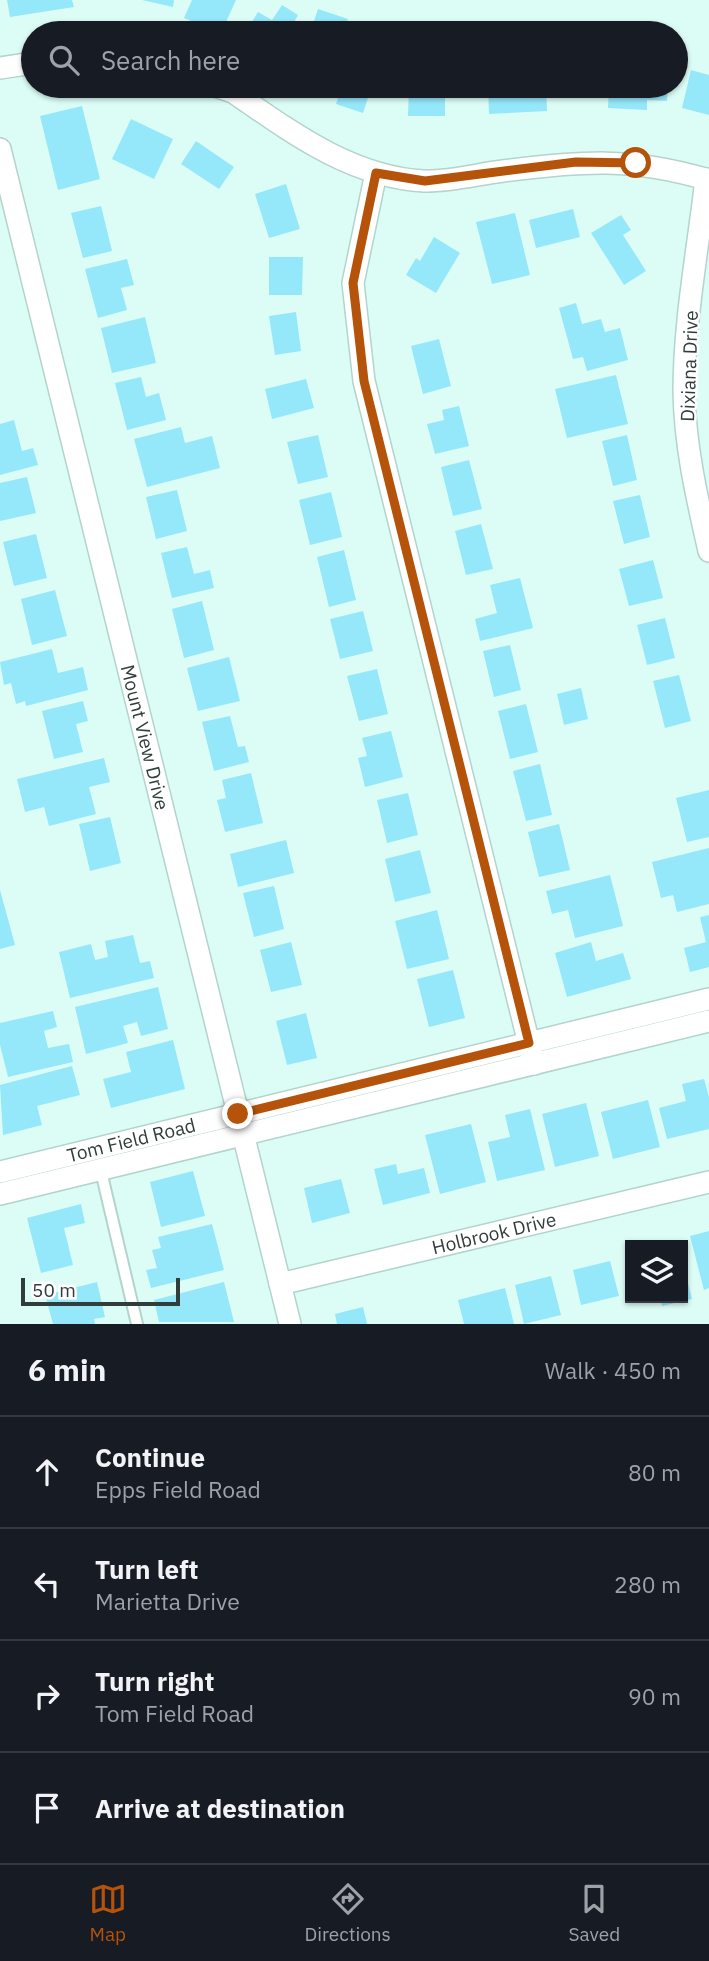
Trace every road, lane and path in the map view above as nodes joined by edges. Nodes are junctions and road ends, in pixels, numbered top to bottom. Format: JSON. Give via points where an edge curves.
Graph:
{"nodes":[{"id":1,"x":21,"y":65,"type":"edge"},
{"id":2,"x":0,"y":68,"type":"edge"},
{"id":3,"x":242,"y":98,"type":"edge"},
{"id":4,"x":0,"y":149,"type":"edge"},
{"id":5,"x":376,"y":173,"type":"junction"},
{"id":6,"x":708,"y":179,"type":"edge"},
{"id":7,"x":709,"y":551,"type":"edge"},
{"id":8,"x":709,"y":999,"type":"edge"},
{"id":9,"x":709,"y":1021,"type":"edge"},
{"id":10,"x":529,"y":1043,"type":"junction"},
{"id":11,"x":534,"y":1064,"type":"junction"},
{"id":12,"x":238,"y":1114,"type":"junction"},
{"id":13,"x":243,"y":1135,"type":"junction"},
{"id":14,"x":99,"y":1159,"type":"junction"},
{"id":15,"x":0,"y":1172,"type":"edge"},
{"id":16,"x":709,"y":1182,"type":"edge"},
{"id":17,"x":0,"y":1194,"type":"edge"},
{"id":18,"x":280,"y":1284,"type":"junction"},
{"id":19,"x":137,"y":1324,"type":"edge"},
{"id":20,"x":290,"y":1324,"type":"edge"}],
"edges":[{"from":1,"to":2,"type":"street"},
{"from":3,"to":5,"type":"street","via":[[335,158]]},
{"from":4,"to":12,"type":"street","name":"Mount View Drive"},
{"from":5,"to":6,"type":"street","via":[[425,181],[576,162],[636,163]]},
{"from":5,"to":10,"type":"street","via":[[353,283],[364,381]]},
{"from":6,"to":7,"type":"street","name":"Dixiana Drive","via":[[684,392],[690,468]]},
{"from":8,"to":10,"type":"street","name":"Tom Field Road"},
{"from":9,"to":11,"type":"street","name":"Tom Field Road"},
{"from":10,"to":11,"type":"street"},
{"from":10,"to":12,"type":"street","name":"Tom Field Road"},
{"from":11,"to":13,"type":"street","name":"Tom Field Road"},
{"from":12,"to":13,"type":"street","name":"Mount View Drive"},
{"from":12,"to":14,"type":"street","name":"Tom Field Road"},
{"from":13,"to":14,"type":"street","name":"Tom Field Road"},
{"from":13,"to":18,"type":"street","name":"Mount View Drive"},
{"from":14,"to":15,"type":"street","name":"Tom Field Road"},
{"from":14,"to":17,"type":"street","name":"Tom Field Road"},
{"from":14,"to":19,"type":"lane"},
{"from":16,"to":18,"type":"street","name":"Holbrook Drive"},
{"from":18,"to":20,"type":"street","name":"Mount View Drive"}]}
